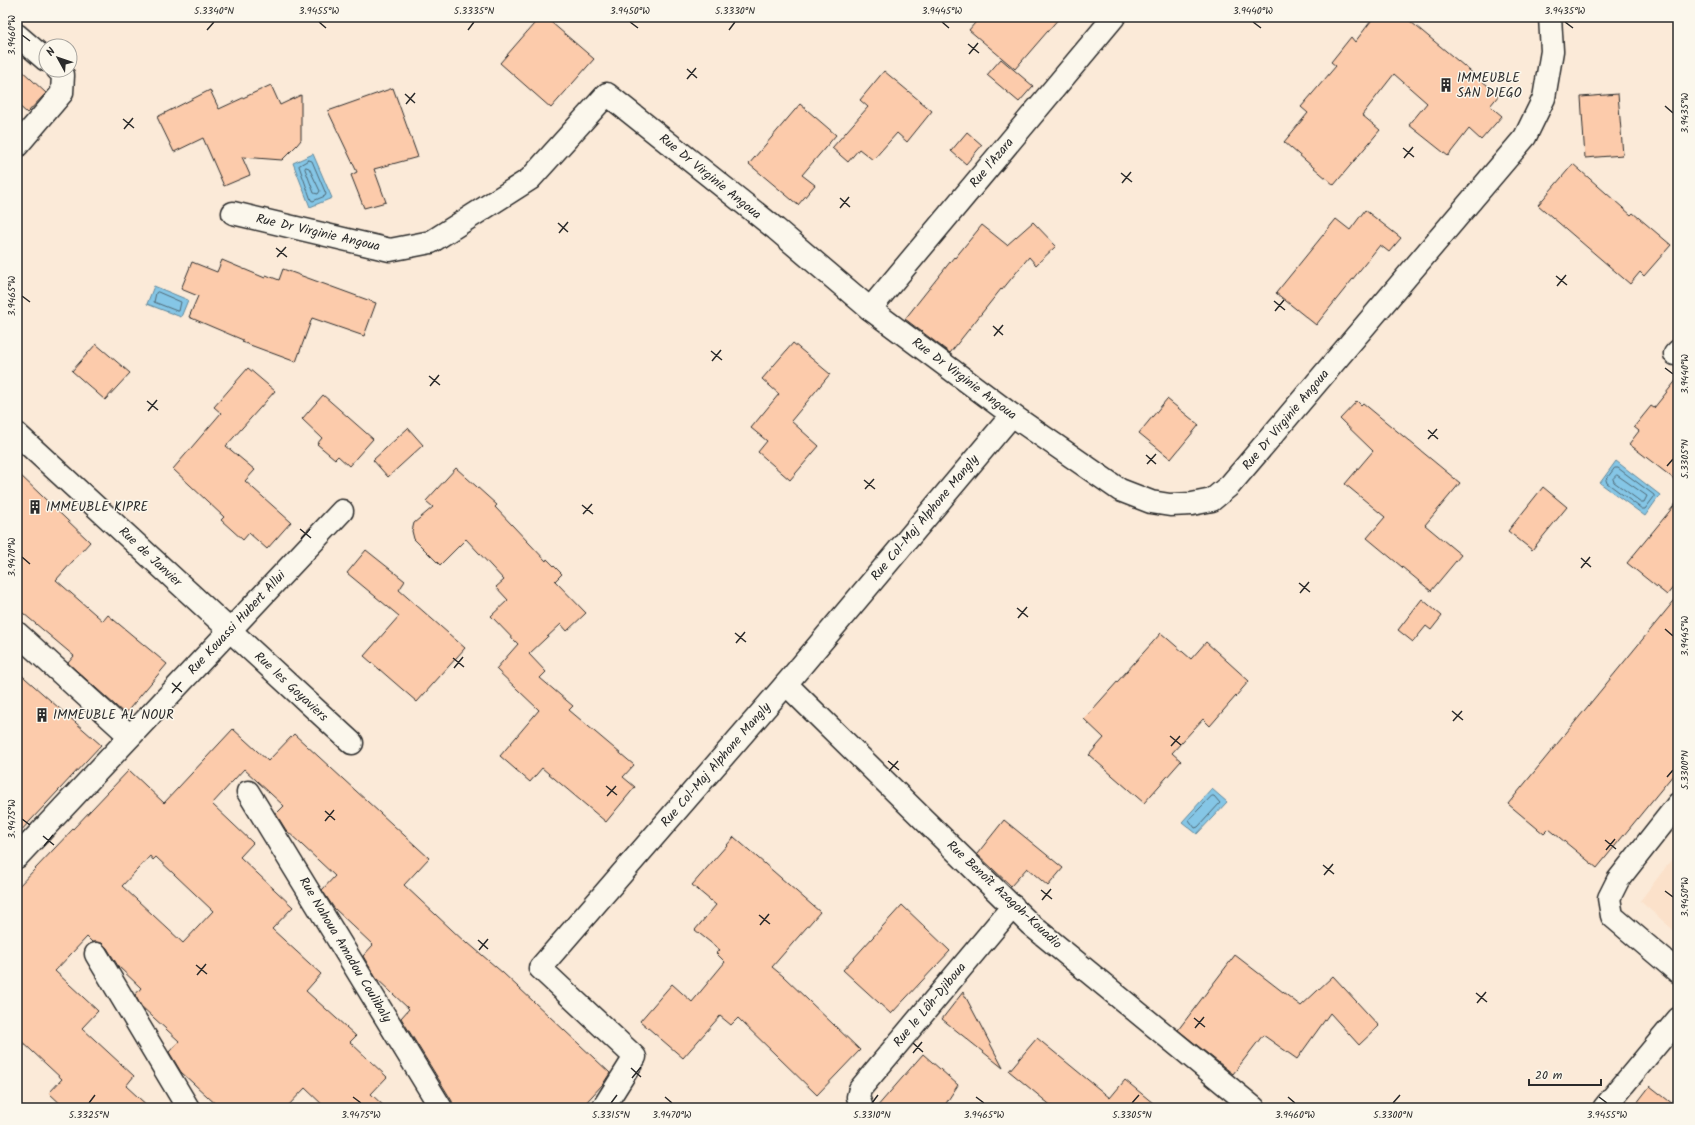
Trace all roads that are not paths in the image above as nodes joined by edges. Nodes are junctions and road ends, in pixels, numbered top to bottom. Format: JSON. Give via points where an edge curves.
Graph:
{"nodes":[{"id":1,"x":1114,"y":17,"type":"edge"},
{"id":2,"x":1550,"y":17,"type":"edge"},
{"id":3,"x":17,"y":35,"type":"edge"},
{"id":4,"x":38,"y":53,"type":"edge"},
{"id":5,"x":63,"y":78,"type":"edge"},
{"id":6,"x":17,"y":146,"type":"edge"},
{"id":7,"x":232,"y":213,"type":"dead end"},
{"id":8,"x":870,"y":309,"type":"junction"},
{"id":9,"x":1012,"y":415,"type":"junction"},
{"id":10,"x":17,"y":434,"type":"edge"},
{"id":11,"x":342,"y":511,"type":"dead end"},
{"id":12,"x":230,"y":631,"type":"junction"},
{"id":13,"x":17,"y":633,"type":"edge"},
{"id":14,"x":786,"y":684,"type":"junction"},
{"id":15,"x":130,"y":736,"type":"junction"},
{"id":16,"x":352,"y":744,"type":"dead end"},
{"id":17,"x":248,"y":792,"type":"dead end"},
{"id":18,"x":1678,"y":804,"type":"edge"},
{"id":19,"x":17,"y":857,"type":"edge"},
{"id":20,"x":1013,"y":906,"type":"junction"},
{"id":21,"x":96,"y":954,"type":"dead end"},
{"id":22,"x":1678,"y":972,"type":"edge"},
{"id":23,"x":1678,"y":1019,"type":"edge"},
{"id":24,"x":188,"y":1108,"type":"edge"},
{"id":25,"x":441,"y":1108,"type":"edge"},
{"id":26,"x":603,"y":1108,"type":"edge"},
{"id":27,"x":862,"y":1108,"type":"edge"},
{"id":28,"x":1254,"y":1108,"type":"edge"},
{"id":29,"x":1604,"y":1108,"type":"edge"}],
"edges":[{"from":1,"to":8,"type":"street","name":"Rue l'Azara"},
{"from":2,"to":9,"type":"street","name":"Rue Dr Virginie Angoua","via":[[1552,51],[1544,98],[1525,137],[1230,485],[1212,500],[1170,505],[1151,502],[1120,490]]},
{"from":3,"to":4,"type":"street"},
{"from":5,"to":6,"type":"street","via":[[62,93]]},
{"from":7,"to":8,"type":"street","name":"Rue Dr Virginie Angoua","via":[[390,250],[431,242],[530,179],[607,94],[776,229]]},
{"from":8,"to":9,"type":"street","name":"Rue Dr Virginie Angoua"},
{"from":9,"to":14,"type":"street","name":"Rue Col-Maj Alphone Mangly"},
{"from":10,"to":12,"type":"street","name":"Rue de Janvier"},
{"from":11,"to":12,"type":"street","name":"Rue Kouassi Hubert Allui"},
{"from":12,"to":15,"type":"street","name":"Rue Kouassi Hubert Allui"},
{"from":12,"to":16,"type":"street","name":"Rue les Goyaviers"},
{"from":13,"to":15,"type":"street"},
{"from":14,"to":20,"type":"street","name":"Rue Benoît Azagoh-Kouadio"},
{"from":14,"to":26,"type":"street","name":"Rue Col-Maj Alphone Mangly","via":[[540,968],[635,1057]]},
{"from":15,"to":19,"type":"street","name":"Rue Kouassi Hubert Allui"},
{"from":17,"to":25,"type":"street","name":"Rue Nahoua Amadou Coulibaly"},
{"from":18,"to":22,"type":"street","via":[[1618,880],[1609,898],[1612,916]]},
{"from":20,"to":27,"type":"street","name":"Rue le Lôh-Djiboua","via":[[860,1089],[858,1097]]},
{"from":20,"to":28,"type":"street","name":"Rue Benoît Azagoh-Kouadio","via":[[1030,924]]},
{"from":21,"to":24,"type":"street"},
{"from":23,"to":29,"type":"street"}]}
